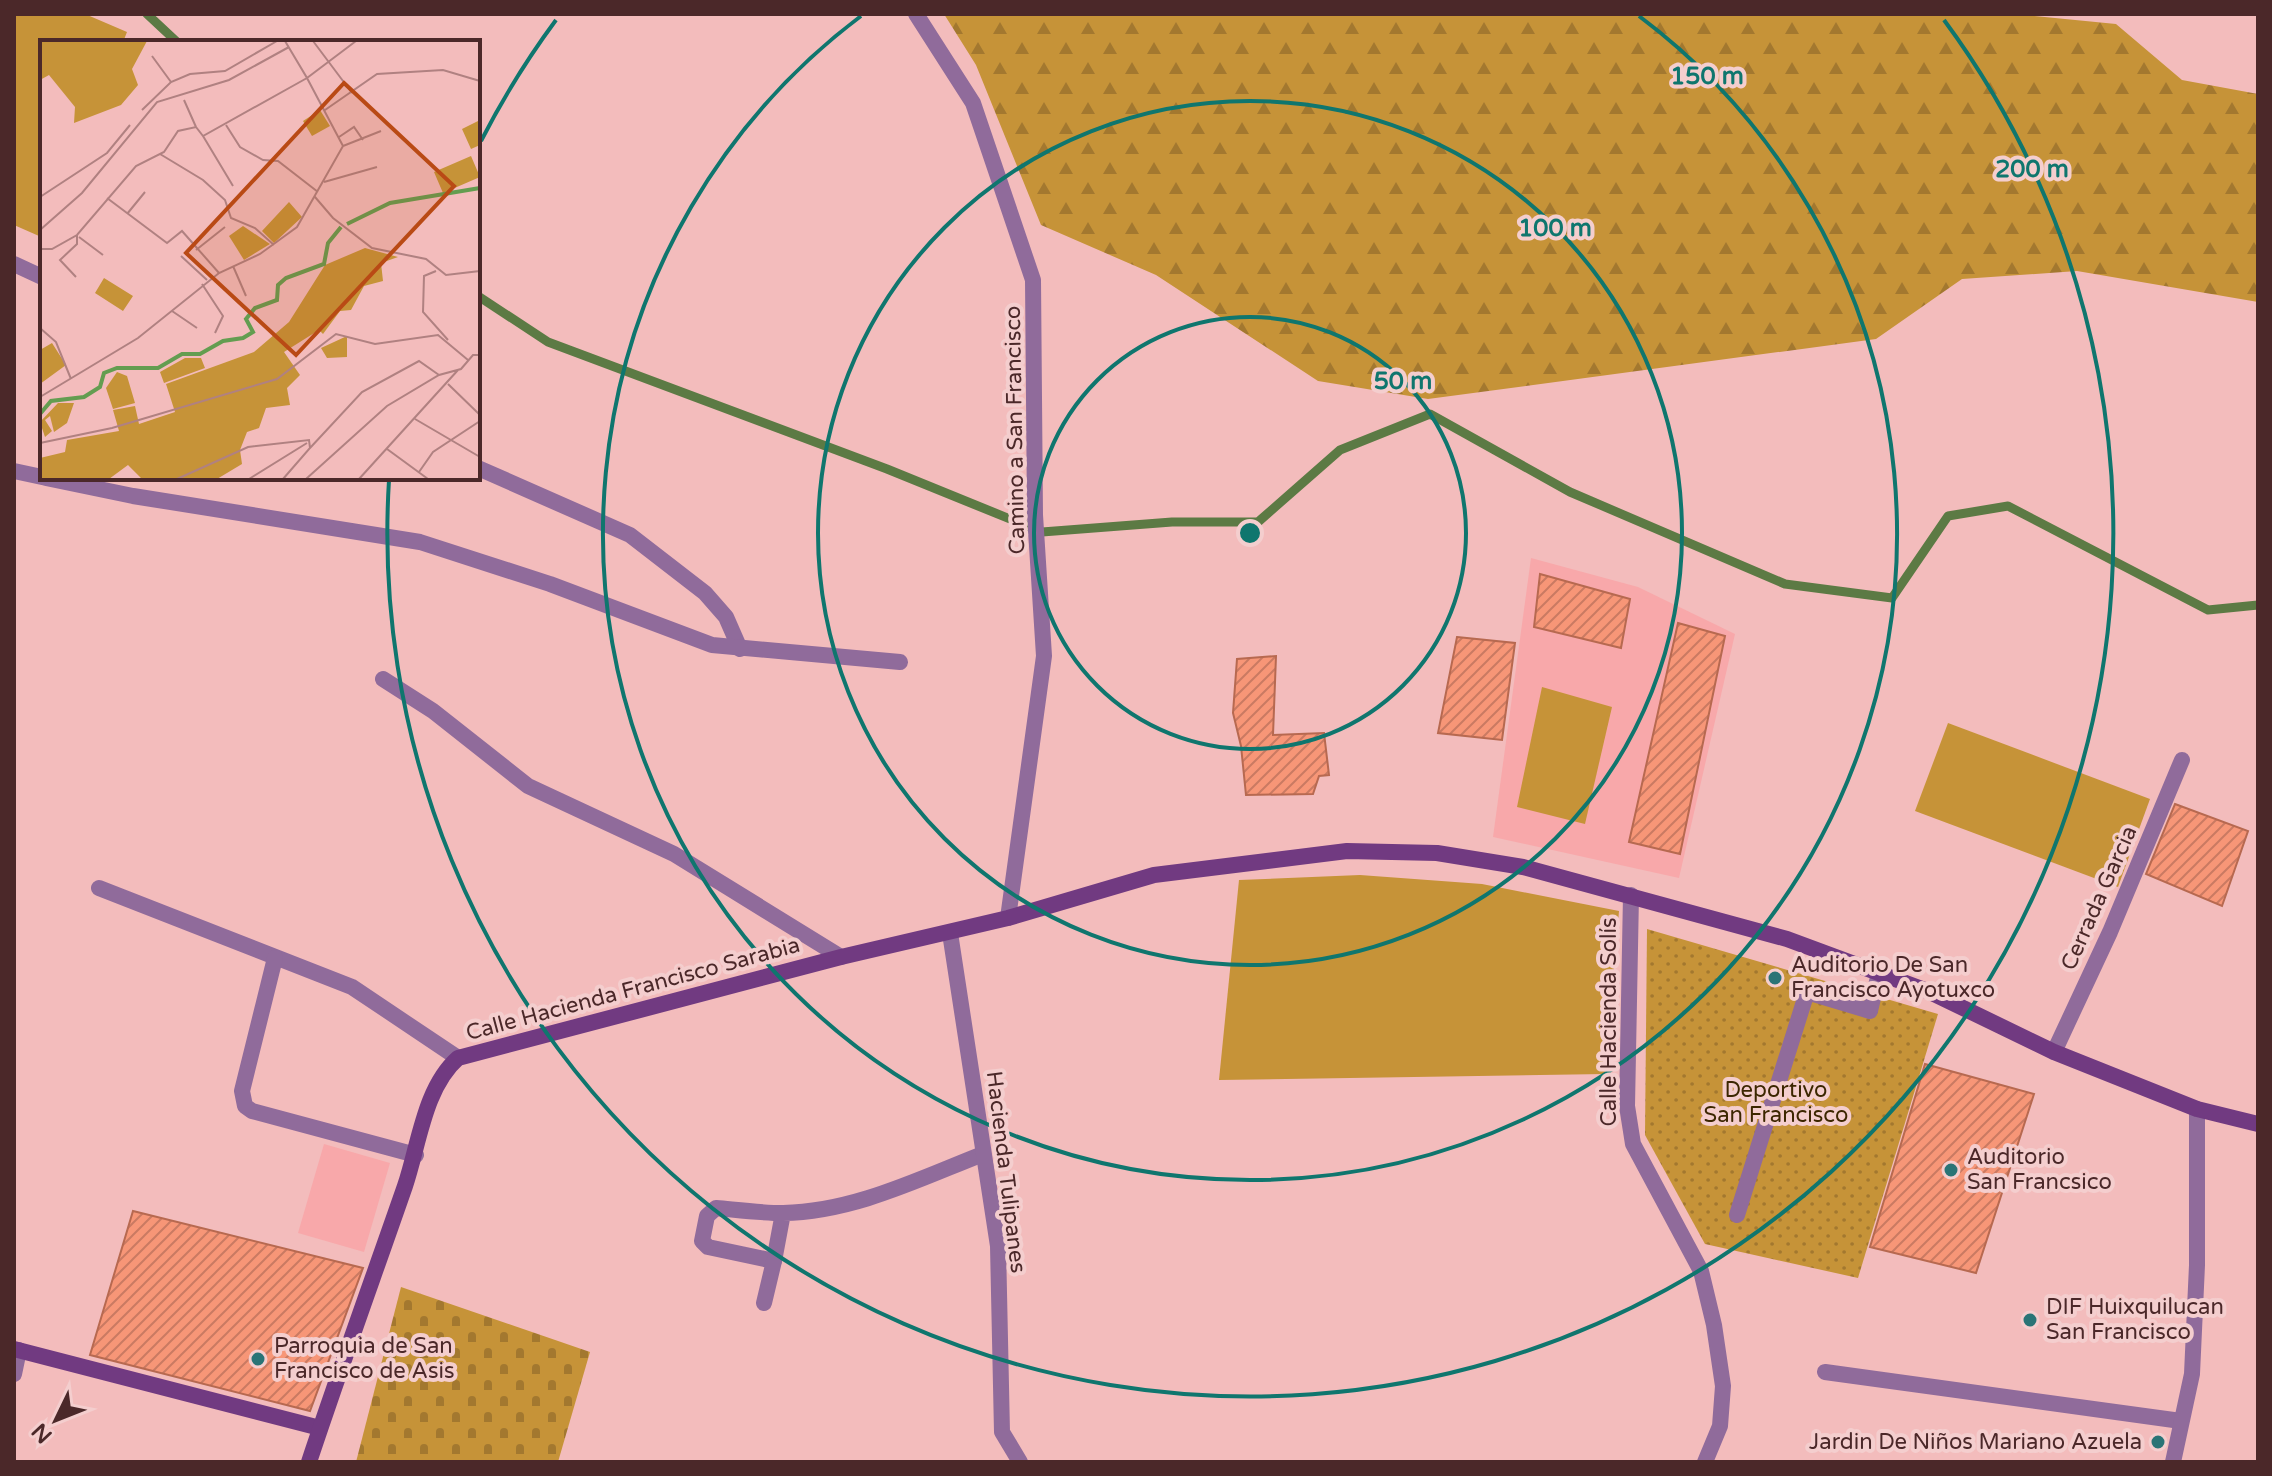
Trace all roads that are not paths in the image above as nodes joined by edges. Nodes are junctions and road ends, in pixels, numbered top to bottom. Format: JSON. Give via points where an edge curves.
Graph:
{"nodes":[{"id":1,"x":916,"y":14,"type":"edge"},
{"id":2,"x":14,"y":264,"type":"edge"},
{"id":3,"x":40,"y":276,"type":"edge"},
{"id":4,"x":480,"y":469,"type":"edge"},
{"id":5,"x":14,"y":471,"type":"edge"},
{"id":6,"x":40,"y":477,"type":"edge"},
{"id":7,"x":54,"y":480,"type":"edge"},
{"id":8,"x":740,"y":649,"type":"junction"},
{"id":9,"x":900,"y":662,"type":"dead end"},
{"id":10,"x":383,"y":679,"type":"dead end"},
{"id":11,"x":2182,"y":760,"type":"dead end"},
{"id":12,"x":99,"y":888,"type":"dead end"},
{"id":13,"x":1631,"y":895,"type":"junction"},
{"id":14,"x":1008,"y":918,"type":"junction"},
{"id":15,"x":950,"y":933,"type":"junction"},
{"id":16,"x":841,"y":957,"type":"junction"},
{"id":17,"x":275,"y":958,"type":"junction"},
{"id":18,"x":1879,"y":973,"type":"junction"},
{"id":19,"x":2054,"y":1052,"type":"junction"},
{"id":20,"x":458,"y":1058,"type":"junction"},
{"id":21,"x":2197,"y":1109,"type":"junction"},
{"id":22,"x":2258,"y":1124,"type":"edge"},
{"id":23,"x":983,"y":1154,"type":"junction"},
{"id":24,"x":416,"y":1155,"type":"junction"},
{"id":25,"x":783,"y":1213,"type":"junction"},
{"id":26,"x":1737,"y":1215,"type":"dead end"},
{"id":27,"x":774,"y":1261,"type":"junction"},
{"id":28,"x":764,"y":1303,"type":"dead end"},
{"id":29,"x":17,"y":1350,"type":"edge"},
{"id":30,"x":1825,"y":1372,"type":"dead end"},
{"id":31,"x":14,"y":1374,"type":"edge"},
{"id":32,"x":2181,"y":1421,"type":"junction"},
{"id":33,"x":320,"y":1428,"type":"junction"},
{"id":34,"x":309,"y":1462,"type":"edge"},
{"id":35,"x":1020,"y":1462,"type":"edge"},
{"id":36,"x":1705,"y":1462,"type":"edge"},
{"id":37,"x":2173,"y":1462,"type":"edge"}],
"edges":[{"from":1,"to":14,"type":"street","name":"Camino a San Francisco","via":[[973,103],[1033,280],[1035,515],[1044,656]]},
{"from":2,"to":3,"type":"street"},
{"from":4,"to":8,"type":"street","via":[[630,535],[705,593],[726,617]]},
{"from":5,"to":6,"type":"street"},
{"from":7,"to":8,"type":"street","via":[[420,542],[712,645]]},
{"from":8,"to":9,"type":"street"},
{"from":10,"to":16,"type":"street","via":[[528,786],[674,854]]},
{"from":11,"to":19,"type":"street","name":"Cerrada Garcia"},
{"from":12,"to":17,"type":"street"},
{"from":13,"to":14,"type":"main road","name":"Calle Hacienda Francisco Sarabia","via":[[1523,867],[1437,853],[1347,851],[1154,875]]},
{"from":13,"to":18,"type":"main road","name":"Calle Hacienda Francisco Sarabia","via":[[1787,939]]},
{"from":13,"to":36,"type":"street","name":"Calle Hacienda Solís","via":[[1627,1106],[1633,1144],[1701,1271],[1714,1325],[1723,1386],[1720,1426]]},
{"from":14,"to":15,"type":"main road","name":"Calle Hacienda Francisco Sarabia"},
{"from":15,"to":16,"type":"main road","name":"Calle Hacienda Francisco Sarabia"},
{"from":15,"to":23,"type":"street","name":"Hacienda Tulipanes"},
{"from":16,"to":20,"type":"main road","name":"Calle Hacienda Francisco Sarabia"},
{"from":17,"to":20,"type":"street","via":[[352,987]]},
{"from":17,"to":24,"type":"street","via":[[242,1091],[245,1106]]},
{"from":18,"to":19,"type":"main road","name":"Calle Hacienda Francisco Sarabia"},
{"from":18,"to":26,"type":"street","via":[[1870,1011],[1807,992]]},
{"from":19,"to":21,"type":"main road","name":"Calle Hacienda Francisco Sarabia"},
{"from":20,"to":24,"type":"main road","name":"Calle Hacienda Francisco Sarabia","via":[[433,1094]]},
{"from":21,"to":22,"type":"main road","name":"Calle Hacienda Francisco Sarabia"},
{"from":21,"to":32,"type":"street","via":[[2197,1281],[2192,1374]]},
{"from":23,"to":25,"type":"street","via":[[866,1200]]},
{"from":23,"to":35,"type":"street","name":"Hacienda Tulipanes","via":[[998,1246],[1002,1432]]},
{"from":24,"to":33,"type":"main road","name":"Calle Hacienda Francisco Sarabia"},
{"from":25,"to":27,"type":"street"},
{"from":25,"to":27,"type":"street","via":[[716,1208],[707,1216],[702,1241],[708,1247]]},
{"from":27,"to":28,"type":"street"},
{"from":29,"to":31,"type":"street"},
{"from":29,"to":33,"type":"main road"},
{"from":30,"to":32,"type":"street"},
{"from":32,"to":37,"type":"street"},
{"from":33,"to":34,"type":"main road","name":"Calle Hacienda Francisco Sarabia"}]}
